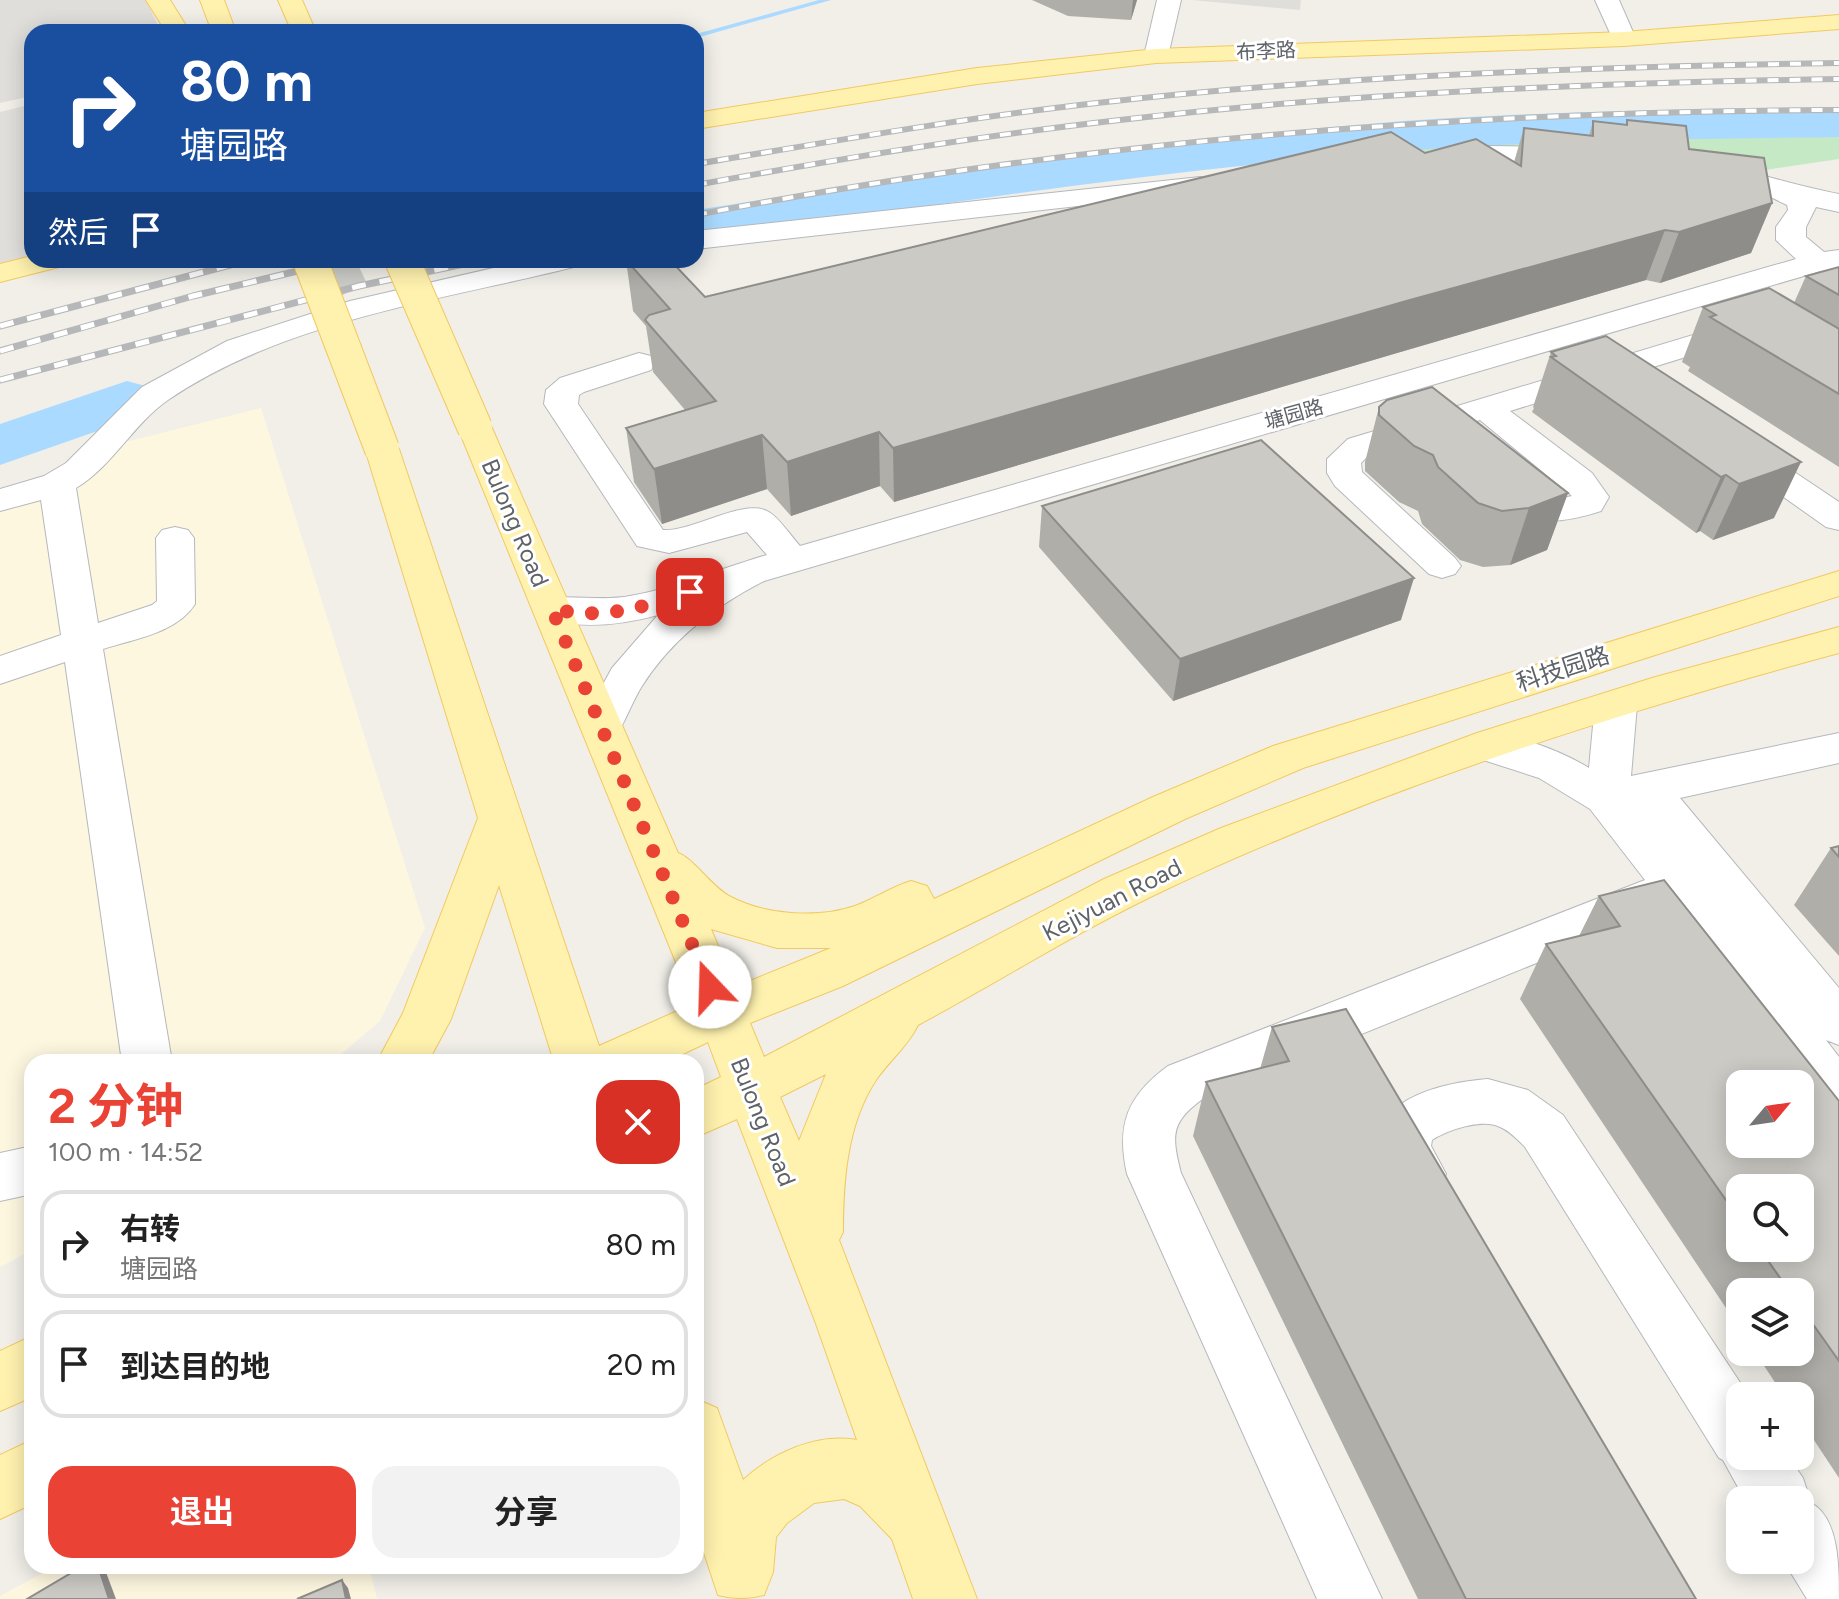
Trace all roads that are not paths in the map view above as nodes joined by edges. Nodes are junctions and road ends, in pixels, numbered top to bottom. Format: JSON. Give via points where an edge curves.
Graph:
{"nodes":[{"id":1,"x":158,"y":0,"type":"edge"},
{"id":2,"x":212,"y":0,"type":"edge"},
{"id":3,"x":290,"y":0,"type":"edge"},
{"id":4,"x":1169,"y":0,"type":"edge"},
{"id":5,"x":1607,"y":0,"type":"edge"},
{"id":6,"x":1839,"y":22,"type":"edge"},
{"id":7,"x":173,"y":24,"type":"edge"},
{"id":8,"x":221,"y":24,"type":"edge"},
{"id":9,"x":300,"y":24,"type":"edge"},
{"id":10,"x":1624,"y":39,"type":"junction"},
{"id":11,"x":1156,"y":56,"type":"junction"},
{"id":12,"x":704,"y":120,"type":"edge"},
{"id":13,"x":1595,"y":156,"type":"edge"},
{"id":14,"x":1416,"y":159,"type":"edge"},
{"id":15,"x":1686,"y":165,"type":"edge"},
{"id":16,"x":1812,"y":177,"type":"dead end"},
{"id":17,"x":1233,"y":180,"type":"edge"},
{"id":18,"x":1839,"y":191,"type":"edge"},
{"id":19,"x":1786,"y":193,"type":"junction"},
{"id":20,"x":1839,"y":203,"type":"edge"},
{"id":21,"x":710,"y":238,"type":"edge"},
{"id":22,"x":1828,"y":261,"type":"edge"},
{"id":23,"x":24,"y":267,"type":"edge"},
{"id":24,"x":313,"y":268,"type":"tunnel mouth"},
{"id":25,"x":405,"y":268,"type":"edge"},
{"id":26,"x":525,"y":268,"type":"edge"},
{"id":27,"x":0,"y":273,"type":"edge"},
{"id":28,"x":1839,"y":300,"type":"edge"},
{"id":29,"x":1749,"y":327,"type":"junction"},
{"id":30,"x":1788,"y":351,"type":"edge"},
{"id":31,"x":639,"y":363,"type":"dead end"},
{"id":32,"x":1618,"y":367,"type":"junction"},
{"id":33,"x":1657,"y":394,"type":"edge"},
{"id":34,"x":1485,"y":408,"type":"junction"},
{"id":35,"x":1431,"y":424,"type":"junction"},
{"id":36,"x":1722,"y":438,"type":"edge"},
{"id":37,"x":57,"y":484,"type":"junction"},
{"id":38,"x":0,"y":500,"type":"edge"},
{"id":39,"x":1839,"y":519,"type":"edge"},
{"id":40,"x":175,"y":538,"type":"dead end"},
{"id":41,"x":792,"y":560,"type":"junction"},
{"id":42,"x":1442,"y":566,"type":"dead end"},
{"id":43,"x":751,"y":572,"type":"junction"},
{"id":44,"x":1839,"y":583,"type":"edge"},
{"id":45,"x":552,"y":609,"type":"junction"},
{"id":46,"x":1839,"y":640,"type":"edge"},
{"id":47,"x":84,"y":643,"type":"junction"},
{"id":48,"x":0,"y":670,"type":"edge"},
{"id":49,"x":1616,"y":705,"type":"junction"},
{"id":50,"x":601,"y":726,"type":"junction"},
{"id":51,"x":1489,"y":746,"type":"junction"},
{"id":52,"x":1839,"y":748,"type":"edge"},
{"id":53,"x":1288,"y":757,"type":"junction"},
{"id":54,"x":1627,"y":794,"type":"junction"},
{"id":55,"x":501,"y":817,"type":"junction"},
{"id":56,"x":652,"y":846,"type":"junction"},
{"id":57,"x":1676,"y":887,"type":"junction"},
{"id":58,"x":920,"y":1000,"type":"junction"},
{"id":59,"x":720,"y":1014,"type":"junction"},
{"id":60,"x":1839,"y":1024,"type":"edge"},
{"id":61,"x":146,"y":1054,"type":"edge"},
{"id":62,"x":406,"y":1054,"type":"edge"},
{"id":63,"x":576,"y":1054,"type":"edge"},
{"id":64,"x":632,"y":1054,"type":"edge"},
{"id":65,"x":750,"y":1088,"type":"junction"},
{"id":66,"x":1839,"y":1095,"type":"edge"},
{"id":67,"x":704,"y":1110,"type":"edge"},
{"id":68,"x":24,"y":1172,"type":"edge"},
{"id":69,"x":0,"y":1177,"type":"edge"},
{"id":70,"x":1444,"y":1217,"type":"edge"},
{"id":71,"x":816,"y":1251,"type":"junction"},
{"id":72,"x":24,"y":1369,"type":"edge"},
{"id":73,"x":0,"y":1382,"type":"edge"},
{"id":74,"x":1726,"y":1415,"type":"edge"},
{"id":75,"x":704,"y":1455,"type":"edge"},
{"id":76,"x":24,"y":1475,"type":"edge"},
{"id":77,"x":0,"y":1488,"type":"edge"},
{"id":78,"x":704,"y":1513,"type":"edge"},
{"id":79,"x":918,"y":1523,"type":"junction"},
{"id":80,"x":1814,"y":1552,"type":"edge"},
{"id":81,"x":746,"y":1590,"type":"edge"},
{"id":82,"x":1839,"y":1591,"type":"edge"},
{"id":83,"x":945,"y":1599,"type":"edge"},
{"id":84,"x":1350,"y":1599,"type":"edge"}],
"edges":[{"from":1,"to":7,"type":"main road"},
{"from":2,"to":8,"type":"main road"},
{"from":3,"to":9,"type":"main road"},
{"from":4,"to":11,"type":"street"},
{"from":5,"to":10,"type":"street"},
{"from":6,"to":10,"type":"main road","name":"布李路"},
{"from":10,"to":11,"type":"main road","name":"布李路"},
{"from":11,"to":12,"type":"main road","name":"布李路","via":[[977,76]]},
{"from":13,"to":14,"type":"street"},
{"from":15,"to":19,"type":"street","via":[[1739,175]]},
{"from":16,"to":18,"type":"street"},
{"from":17,"to":21,"type":"street"},
{"from":19,"to":20,"type":"street"},
{"from":19,"to":22,"type":"street","via":[[1800,201],[1802,210],[1791,227],[1791,240]]},
{"from":22,"to":41,"type":"street","name":"塘园路"},
{"from":23,"to":27,"type":"main road"},
{"from":24,"to":55,"type":"main road","bridge":true,"via":[[382,449]]},
{"from":25,"to":45,"type":"main road","name":"Bulong Road","bridge":true},
{"from":26,"to":37,"type":"street","via":[[356,300],[238,348],[154,394],[79,471]]},
{"from":28,"to":29,"type":"street"},
{"from":29,"to":30,"type":"street"},
{"from":29,"to":32,"type":"street"},
{"from":31,"to":41,"type":"street","via":[[572,385],[563,390],[561,404],[650,538],[663,544],[756,520]]},
{"from":32,"to":33,"type":"street"},
{"from":32,"to":34,"type":"street"},
{"from":34,"to":35,"type":"street"},
{"from":34,"to":35,"type":"street","via":[[1579,481],[1591,497],[1588,503],[1542,513]]},
{"from":35,"to":42,"type":"street","via":[[1360,446],[1348,453],[1342,471]]},
{"from":36,"to":39,"type":"street"},
{"from":37,"to":38,"type":"street"},
{"from":37,"to":47,"type":"street"},
{"from":40,"to":47,"type":"street","via":[[176,604],[148,623]]},
{"from":41,"to":43,"type":"street","name":"塘园路"},
{"from":43,"to":45,"type":"street","name":"塘园路","via":[[611,614]]},
{"from":43,"to":50,"type":"street","name":"塘园路","via":[[722,585],[658,638],[615,693]]},
{"from":44,"to":53,"type":"main road","name":"科技园路"},
{"from":45,"to":50,"type":"main road","name":"Bulong Road"},
{"from":46,"to":49,"type":"main road"},
{"from":47,"to":48,"type":"street"},
{"from":47,"to":61,"type":"street"},
{"from":49,"to":51,"type":"main road"},
{"from":49,"to":54,"type":"street","via":[[1614,750]]},
{"from":50,"to":56,"type":"main road","name":"Bulong Road"},
{"from":51,"to":54,"type":"street"},
{"from":51,"to":58,"type":"main road","name":"Kejiyuan Road","via":[[1154,876]]},
{"from":52,"to":54,"type":"street"},
{"from":53,"to":56,"type":"main road","via":[[1186,773],[866,921],[840,927],[786,929],[735,918],[692,895]]},
{"from":53,"to":59,"type":"main road","via":[[826,972]]},
{"from":54,"to":57,"type":"street"},
{"from":54,"to":60,"type":"street"},
{"from":55,"to":62,"type":"main road","via":[[426,1019]]},
{"from":55,"to":63,"type":"main road"},
{"from":56,"to":59,"type":"main road","name":"Bulong Road"},
{"from":57,"to":66,"type":"street"},
{"from":57,"to":84,"type":"street","via":[[1186,1082],[1162,1098],[1148,1124],[1154,1174]]},
{"from":58,"to":65,"type":"main road","name":"Kejiyuan Road"},
{"from":58,"to":71,"type":"main road","via":[[886,1030],[836,1106],[820,1152],[814,1200]]},
{"from":59,"to":64,"type":"main road"},
{"from":59,"to":65,"type":"main road","name":"Bulong Road"},
{"from":65,"to":67,"type":"main road","name":"Kejiyuan Road"},
{"from":65,"to":71,"type":"main road","name":"Bulong Road"},
{"from":68,"to":69,"type":"street"},
{"from":70,"to":74,"type":"street","via":[[1404,1149],[1407,1129],[1421,1118],[1479,1099],[1525,1112],[1544,1131]]},
{"from":71,"to":79,"type":"main road","name":"Bulong Road"},
{"from":72,"to":73,"type":"main road"},
{"from":75,"to":81,"type":"main road"},
{"from":76,"to":77,"type":"main road"},
{"from":78,"to":81,"type":"main road"},
{"from":79,"to":81,"type":"main road","via":[[882,1483],[861,1471],[818,1471],[775,1491],[748,1527]]},
{"from":79,"to":83,"type":"main road","name":"Bulong Road"},
{"from":80,"to":82,"type":"street"}]}
